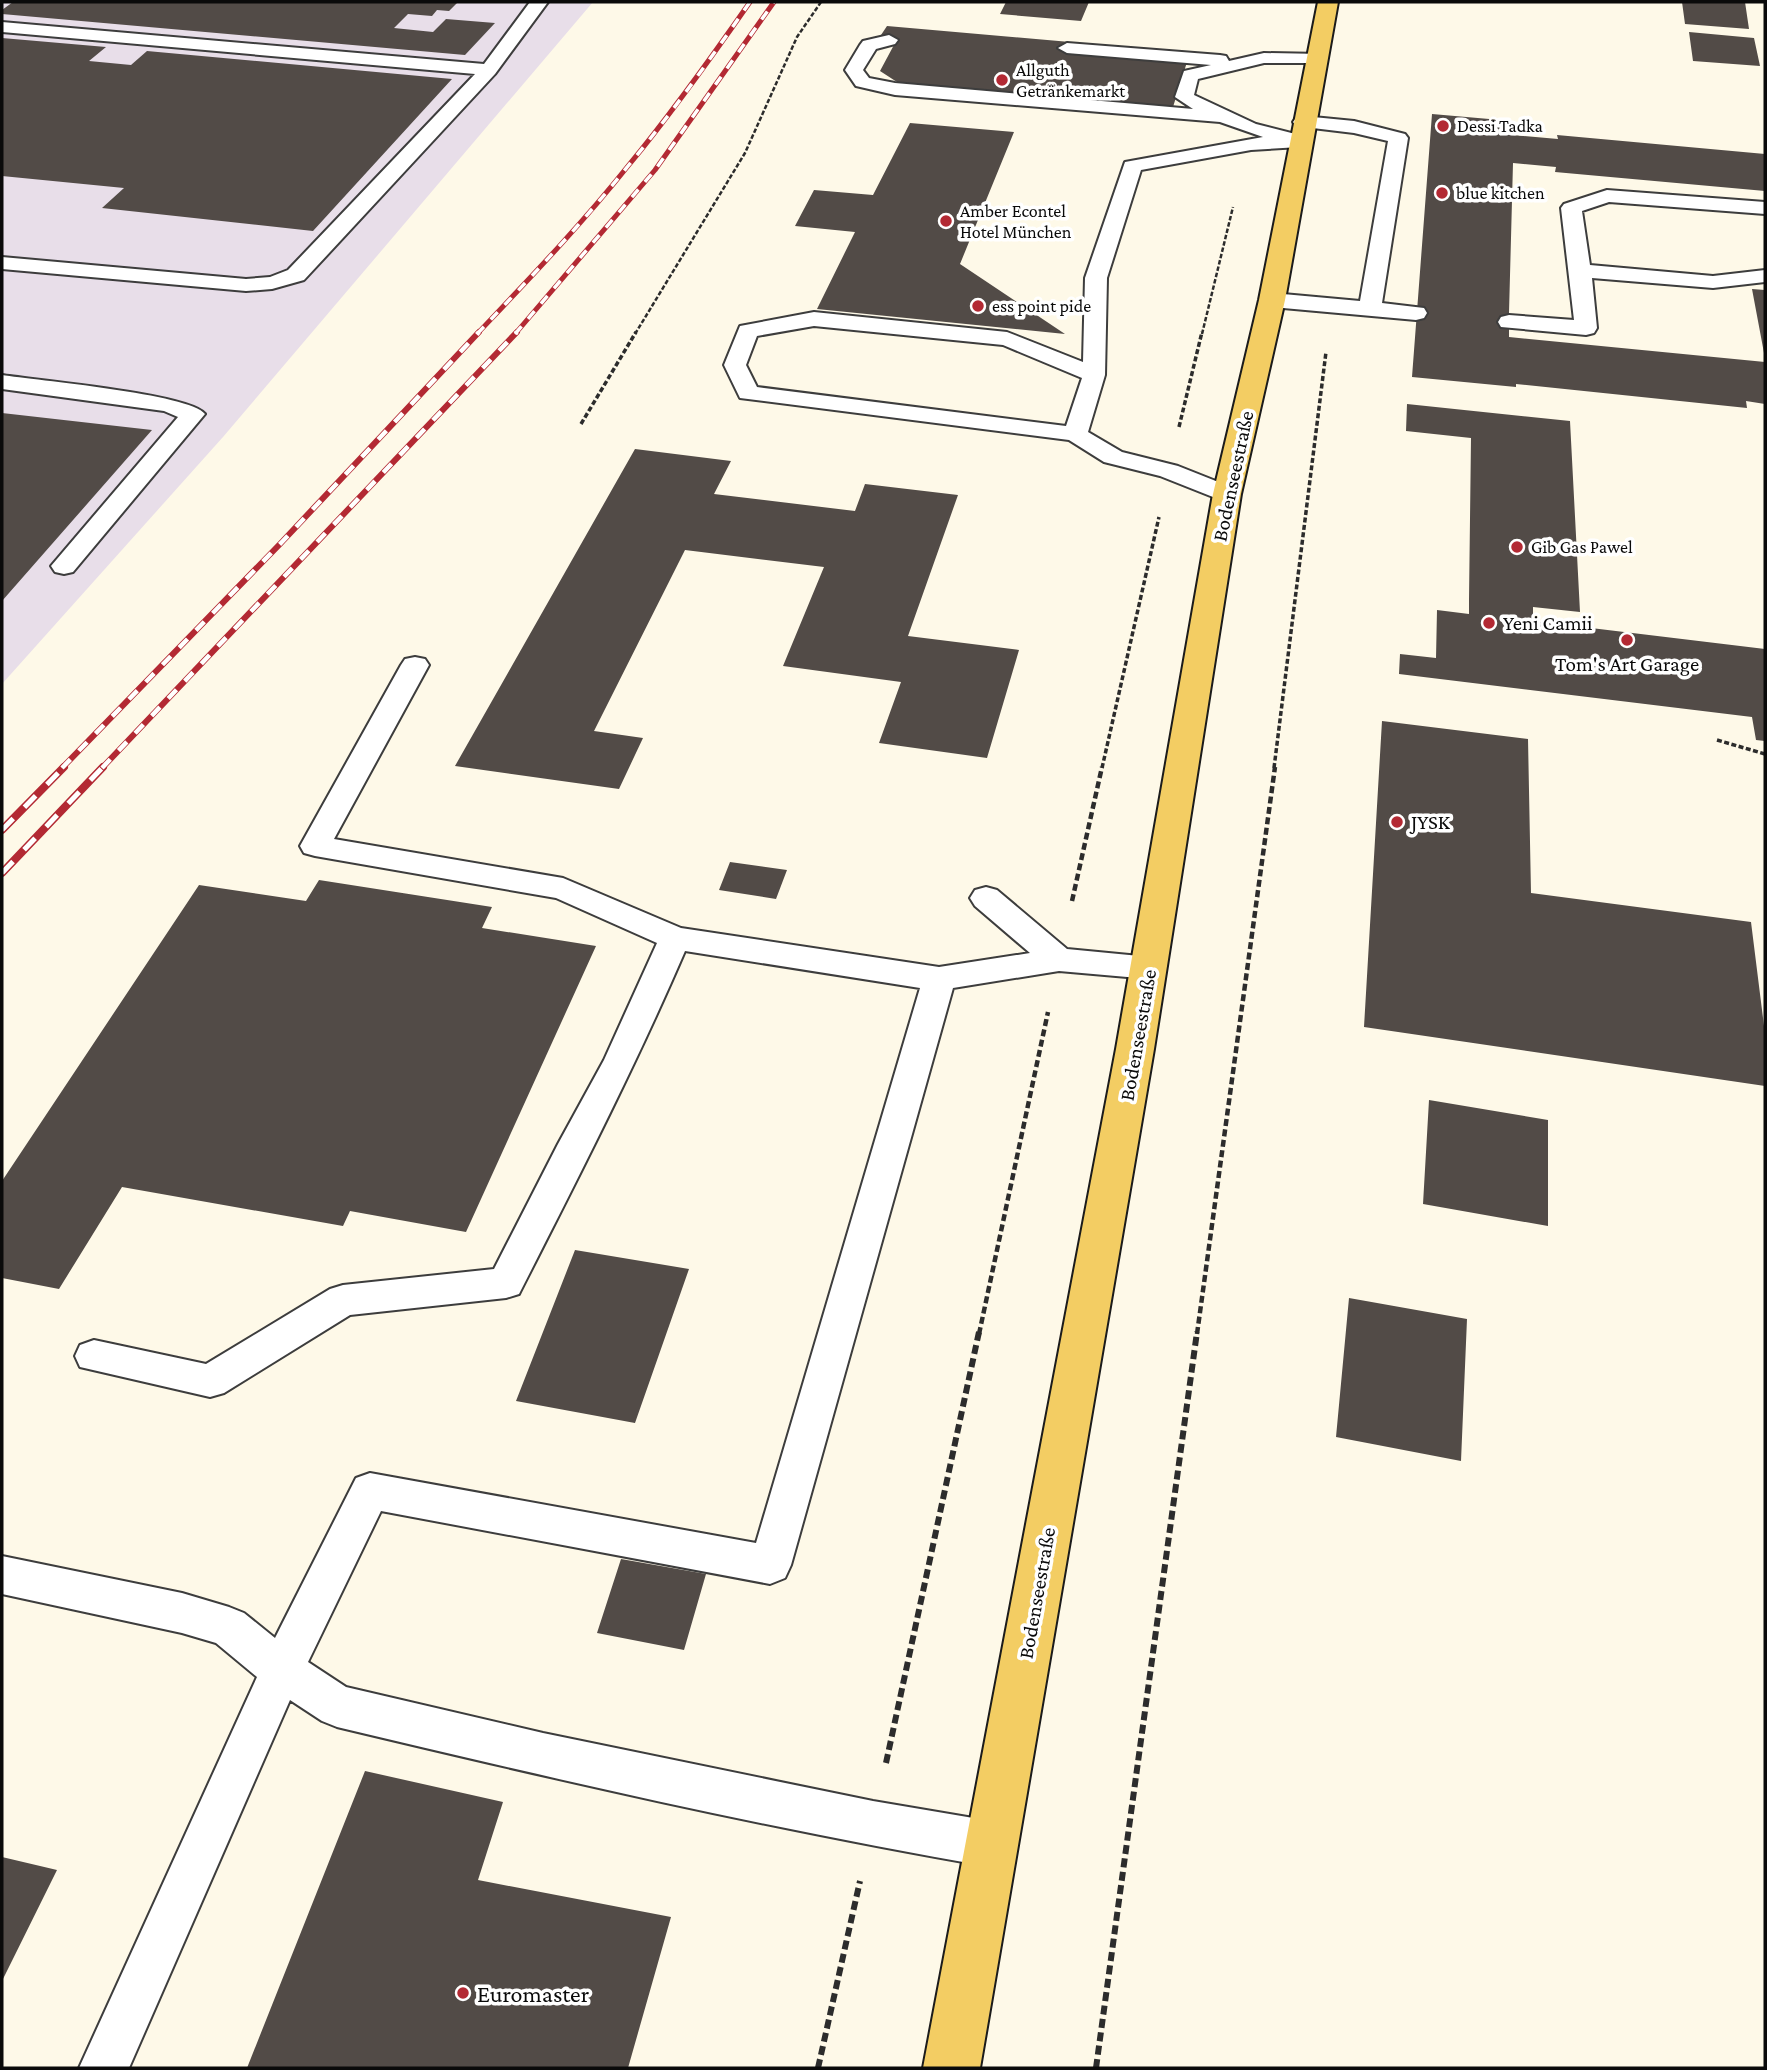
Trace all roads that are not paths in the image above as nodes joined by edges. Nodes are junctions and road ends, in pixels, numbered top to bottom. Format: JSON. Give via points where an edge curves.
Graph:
{"nodes":[{"id":1,"x":540,"y":2,"type":"edge"},
{"id":2,"x":1328,"y":2,"type":"edge"},
{"id":3,"x":2,"y":27,"type":"edge"},
{"id":4,"x":889,"y":40,"type":"dead end"},
{"id":5,"x":1067,"y":48,"type":"dead end"},
{"id":6,"x":1316,"y":58,"type":"junction"},
{"id":7,"x":1244,"y":62,"type":"junction"},
{"id":8,"x":489,"y":70,"type":"junction"},
{"id":9,"x":1224,"y":117,"type":"junction"},
{"id":10,"x":1302,"y":132,"type":"junction"},
{"id":11,"x":1765,"y":208,"type":"edge"},
{"id":12,"x":2,"y":263,"type":"edge"},
{"id":13,"x":1580,"y":271,"type":"junction"},
{"id":14,"x":1765,"y":275,"type":"edge"},
{"id":15,"x":1272,"y":300,"type":"junction"},
{"id":16,"x":1370,"y":309,"type":"junction"},
{"id":17,"x":1416,"y":313,"type":"dead end"},
{"id":18,"x":1510,"y":322,"type":"dead end"},
{"id":19,"x":1094,"y":375,"type":"junction"},
{"id":20,"x":2,"y":382,"type":"edge"},
{"id":21,"x":870,"y":430,"type":"dead end"},
{"id":22,"x":1075,"y":434,"type":"junction"},
{"id":23,"x":1113,"y":457,"type":"junction"},
{"id":24,"x":1227,"y":494,"type":"junction"},
{"id":25,"x":64,"y":566,"type":"dead end"},
{"id":26,"x":415,"y":665,"type":"dead end"},
{"id":27,"x":986,"y":898,"type":"dead end"},
{"id":28,"x":675,"y":938,"type":"junction"},
{"id":29,"x":1059,"y":960,"type":"junction"},
{"id":30,"x":1150,"y":968,"type":"junction"},
{"id":31,"x":939,"y":979,"type":"junction"},
{"id":32,"x":94,"y":1356,"type":"dead end"},
{"id":33,"x":2,"y":1575,"type":"edge"},
{"id":34,"x":282,"y":1670,"type":"junction"},
{"id":35,"x":991,"y":1844,"type":"junction"},
{"id":36,"x":104,"y":2068,"type":"edge"},
{"id":37,"x":951,"y":2068,"type":"edge"}],
"edges":[{"from":1,"to":8,"type":"lane"},
{"from":2,"to":6,"type":"main road","name":"Bodenseestraße"},
{"from":3,"to":8,"type":"lane"},
{"from":4,"to":9,"type":"lane","via":[[869,45],[854,70],[863,82],[895,89]]},
{"from":5,"to":7,"type":"lane"},
{"from":6,"to":7,"type":"lane"},
{"from":6,"to":10,"type":"main road","name":"Bodenseestraße"},
{"from":7,"to":9,"type":"lane","via":[[1190,75],[1184,96]]},
{"from":8,"to":12,"type":"lane","via":[[296,275],[246,285]]},
{"from":9,"to":10,"type":"lane","via":[[1249,128]]},
{"from":10,"to":15,"type":"main road","name":"Bodenseestraße"},
{"from":10,"to":16,"type":"lane","via":[[1354,127],[1398,138]]},
{"from":10,"to":19,"type":"lane","via":[[1132,166],[1096,278]]},
{"from":11,"to":13,"type":"lane","via":[[1607,196],[1571,208]]},
{"from":13,"to":14,"type":"lane","via":[[1713,282]]},
{"from":13,"to":18,"type":"lane","via":[[1586,328]]},
{"from":15,"to":16,"type":"lane"},
{"from":15,"to":24,"type":"main road","name":"Bodenseestraße"},
{"from":16,"to":17,"type":"lane"},
{"from":19,"to":22,"type":"lane"},
{"from":19,"to":22,"type":"lane","via":[[1007,339],[814,319],[748,331],[736,365],[748,393]]},
{"from":20,"to":25,"type":"lane","via":[[168,405],[193,414]]},
{"from":21,"to":23,"type":"lane"},
{"from":22,"to":23,"type":"lane"},
{"from":23,"to":24,"type":"lane","via":[[1169,471]]},
{"from":24,"to":30,"type":"main road","name":"Bodenseestraße"},
{"from":26,"to":28,"type":"lane","via":[[315,846],[562,889]]},
{"from":27,"to":29,"type":"lane"},
{"from":28,"to":31,"type":"lane"},
{"from":28,"to":32,"type":"lane","via":[[621,1060],[506,1283],[343,1300],[210,1381]]},
{"from":29,"to":30,"type":"lane"},
{"from":29,"to":31,"type":"lane"},
{"from":30,"to":35,"type":"main road","name":"Bodenseestraße"},
{"from":31,"to":34,"type":"lane","via":[[770,1565],[370,1491]]},
{"from":33,"to":34,"type":"lane","via":[[229,1627]]},
{"from":34,"to":35,"type":"lane","via":[[337,1706],[543,1755]]},
{"from":34,"to":36,"type":"lane"},
{"from":35,"to":37,"type":"main road","name":"Bodenseestraße"}]}
